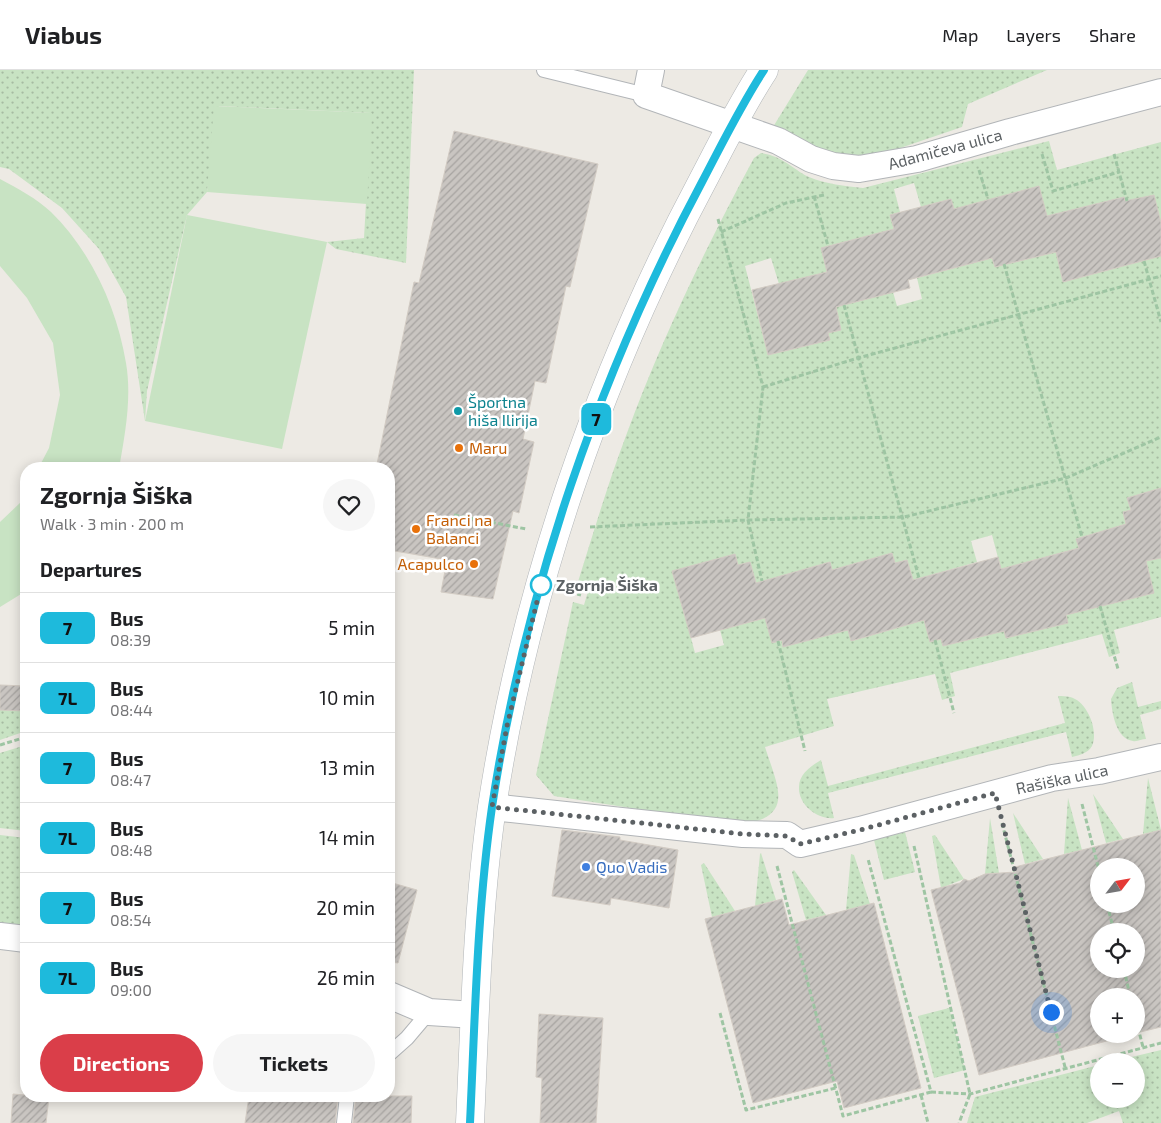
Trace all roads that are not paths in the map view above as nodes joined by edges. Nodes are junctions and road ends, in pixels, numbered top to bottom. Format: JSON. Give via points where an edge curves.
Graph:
{"nodes":[{"id":1,"x":544,"y":70,"type":"edge"},
{"id":2,"x":651,"y":70,"type":"edge"},
{"id":3,"x":764,"y":70,"type":"edge"},
{"id":4,"x":1161,"y":92,"type":"edge"},
{"id":5,"x":646,"y":95,"type":"junction"},
{"id":6,"x":732,"y":125,"type":"junction"},
{"id":7,"x":1161,"y":756,"type":"edge"},
{"id":8,"x":492,"y":807,"type":"junction"},
{"id":9,"x":0,"y":936,"type":"edge"},
{"id":10,"x":20,"y":938,"type":"edge"},
{"id":11,"x":395,"y":998,"type":"edge"},
{"id":12,"x":429,"y":1012,"type":"junction"},
{"id":13,"x":475,"y":1015,"type":"junction"},
{"id":14,"x":395,"y":1049,"type":"edge"},
{"id":15,"x":346,"y":1102,"type":"edge"},
{"id":16,"x":344,"y":1123,"type":"edge"},
{"id":17,"x":470,"y":1123,"type":"edge"}],
"edges":[{"from":1,"to":5,"type":"lane"},
{"from":2,"to":5,"type":"street"},
{"from":3,"to":6,"type":"street"},
{"from":4,"to":6,"type":"street","name":"Adamičeva ulica","via":[[916,159],[859,169],[811,159],[778,141]]},
{"from":5,"to":6,"type":"street","name":"Adamičeva ulica"},
{"from":6,"to":8,"type":"street","via":[[637,315],[562,515],[530,626]]},
{"from":7,"to":8,"type":"street","name":"Rašiška ulica","via":[[1130,765],[1052,778],[800,844],[787,836]]},
{"from":8,"to":13,"type":"street","via":[[483,884]]},
{"from":9,"to":10,"type":"street"},
{"from":11,"to":12,"type":"street"},
{"from":12,"to":13,"type":"street"},
{"from":12,"to":14,"type":"lane"},
{"from":13,"to":17,"type":"street"},
{"from":15,"to":16,"type":"lane"}]}
